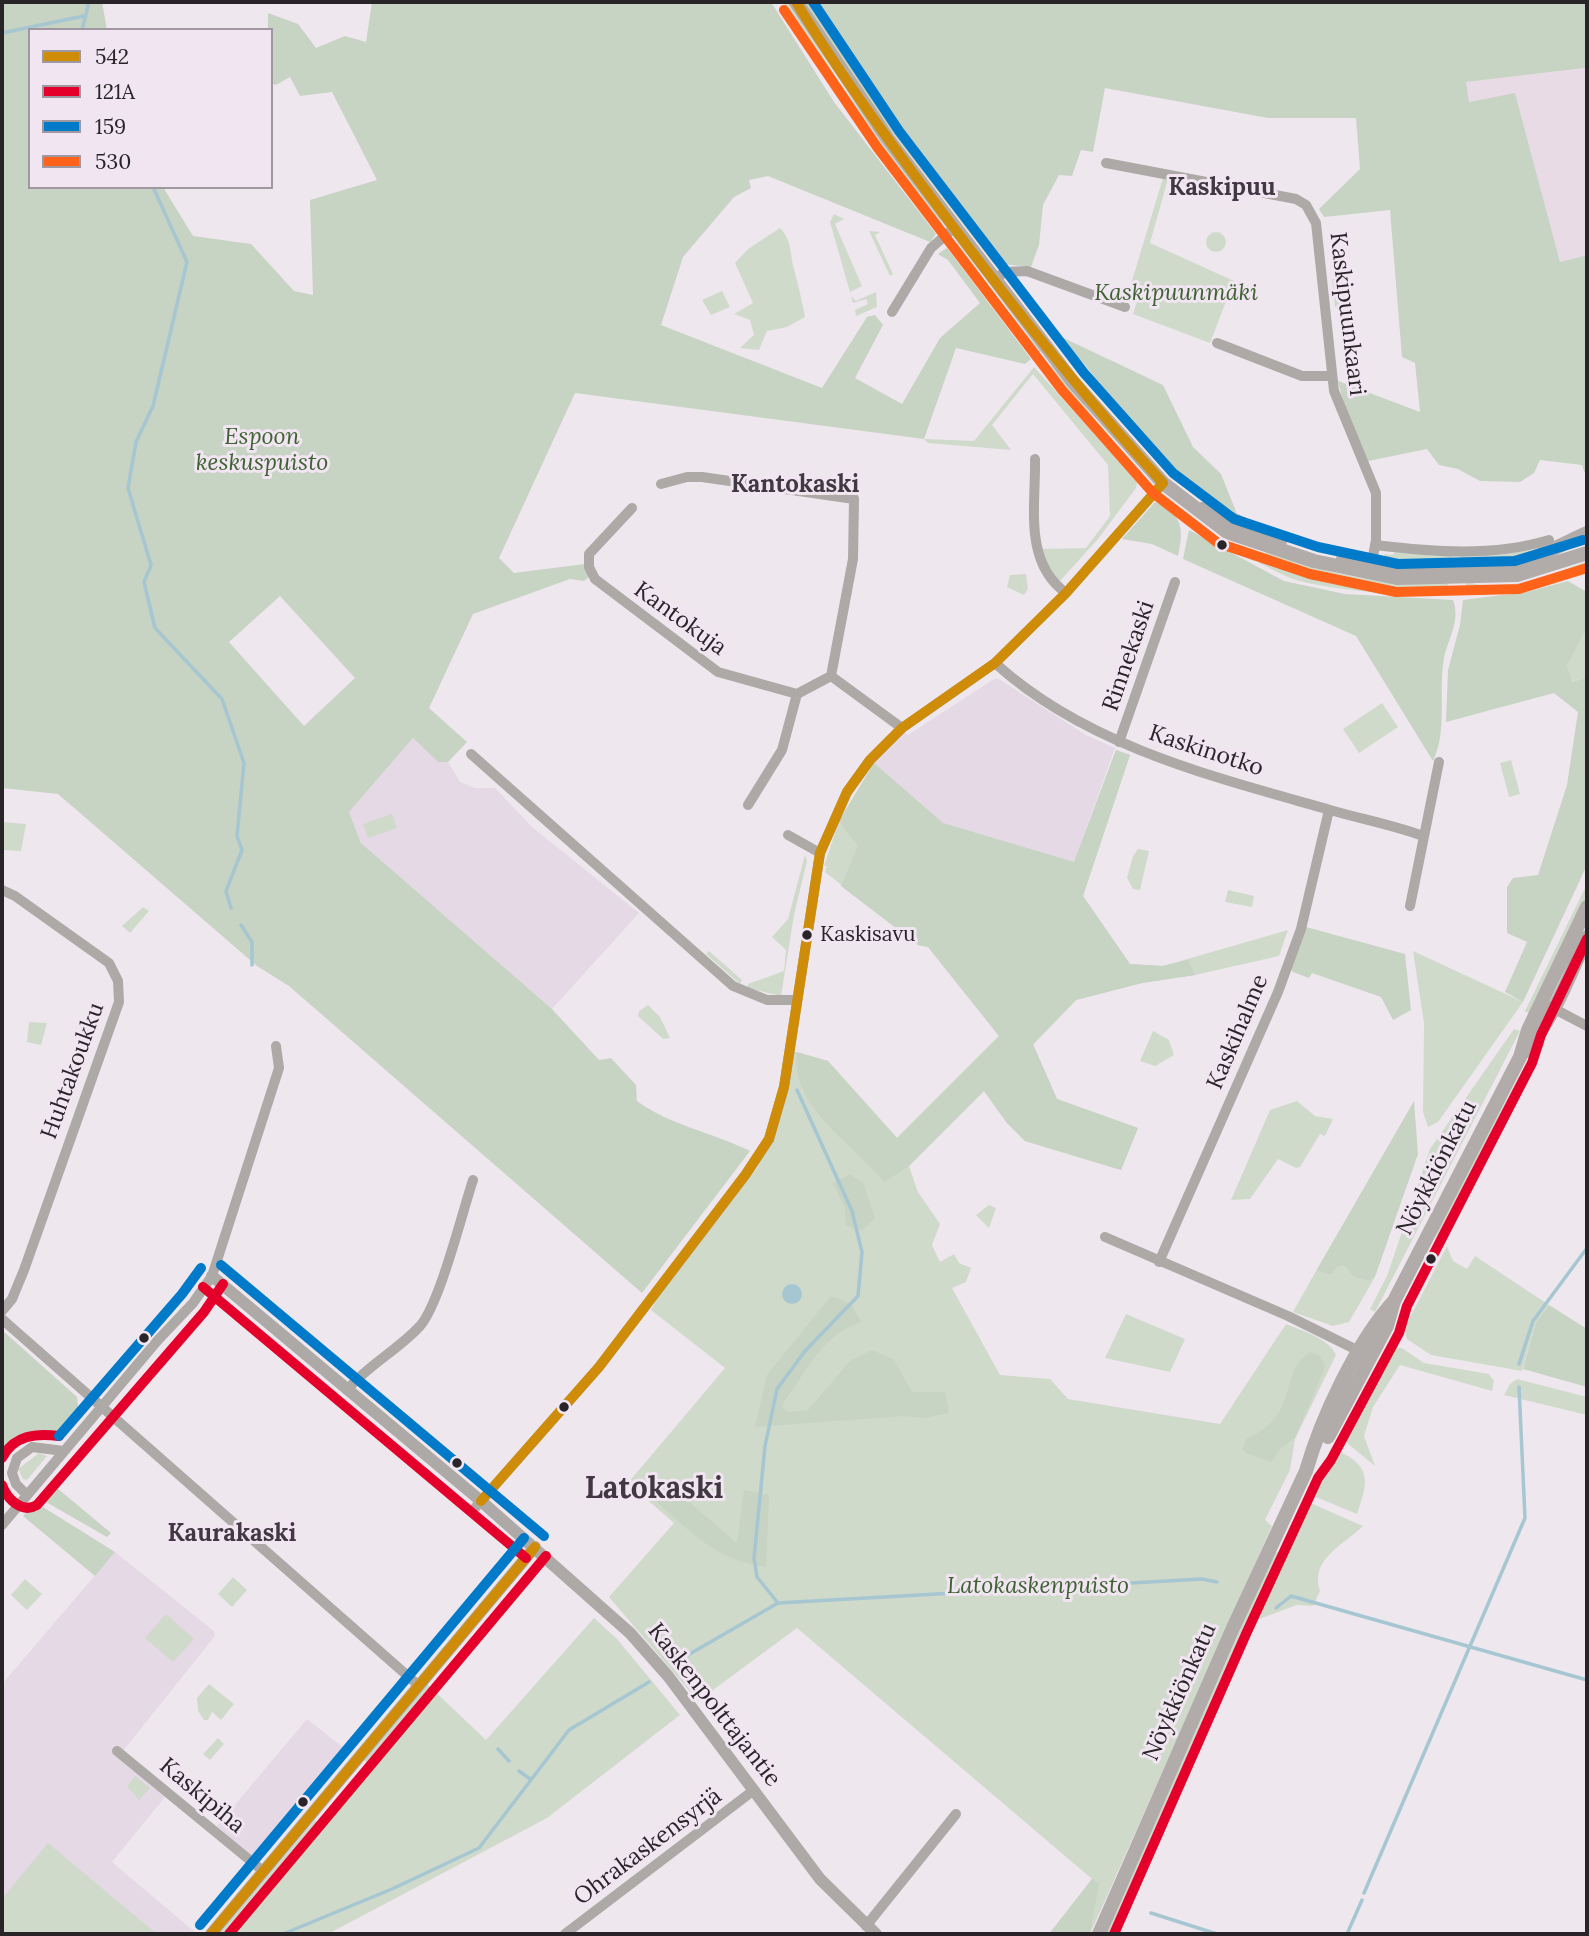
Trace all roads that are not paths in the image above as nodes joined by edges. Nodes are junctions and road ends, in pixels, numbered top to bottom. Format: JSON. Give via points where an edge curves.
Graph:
{"nodes":[{"id":1,"x":796,"y":2,"type":"edge"},
{"id":2,"x":1106,"y":163,"type":"dead end"},
{"id":3,"x":954,"y":228,"type":"junction"},
{"id":4,"x":993,"y":280,"type":"junction"},
{"id":5,"x":1125,"y":307,"type":"dead end"},
{"id":6,"x":892,"y":312,"type":"dead end"},
{"id":7,"x":1217,"y":343,"type":"dead end"},
{"id":8,"x":1331,"y":376,"type":"junction"},
{"id":9,"x":1035,"y":459,"type":"dead end"},
{"id":10,"x":1163,"y":483,"type":"junction"},
{"id":11,"x":661,"y":484,"type":"dead end"},
{"id":12,"x":632,"y":508,"type":"dead end"},
{"id":13,"x":1587,"y":533,"type":"edge"},
{"id":14,"x":1549,"y":540,"type":"dead end"},
{"id":15,"x":1375,"y":545,"type":"junction"},
{"id":16,"x":1587,"y":553,"type":"edge"},
{"id":17,"x":1370,"y":569,"type":"junction"},
{"id":18,"x":1175,"y":582,"type":"dead end"},
{"id":19,"x":1066,"y":593,"type":"junction"},
{"id":20,"x":995,"y":663,"type":"junction"},
{"id":21,"x":831,"y":676,"type":"junction"},
{"id":22,"x":796,"y":694,"type":"junction"},
{"id":23,"x":902,"y":728,"type":"junction"},
{"id":24,"x":1119,"y":743,"type":"junction"},
{"id":25,"x":471,"y":754,"type":"dead end"},
{"id":26,"x":1439,"y":762,"type":"dead end"},
{"id":27,"x":748,"y":805,"type":"dead end"},
{"id":28,"x":1329,"y":810,"type":"junction"},
{"id":29,"x":788,"y":835,"type":"dead end"},
{"id":30,"x":1423,"y":836,"type":"junction"},
{"id":31,"x":820,"y":853,"type":"junction"},
{"id":32,"x":2,"y":890,"type":"edge"},
{"id":33,"x":1410,"y":906,"type":"dead end"},
{"id":34,"x":1587,"y":907,"type":"edge"},
{"id":35,"x":1587,"y":937,"type":"edge"},
{"id":36,"x":797,"y":1000,"type":"junction"},
{"id":37,"x":1548,"y":1006,"type":"junction"},
{"id":38,"x":1587,"y":1026,"type":"edge"},
{"id":39,"x":275,"y":1046,"type":"dead end"},
{"id":40,"x":473,"y":1180,"type":"dead end"},
{"id":41,"x":1105,"y":1237,"type":"dead end"},
{"id":42,"x":1158,"y":1262,"type":"junction"},
{"id":43,"x":212,"y":1276,"type":"junction"},
{"id":44,"x":2,"y":1311,"type":"edge"},
{"id":45,"x":2,"y":1319,"type":"edge"},
{"id":46,"x":1364,"y":1354,"type":"junction"},
{"id":47,"x":347,"y":1390,"type":"junction"},
{"id":48,"x":101,"y":1408,"type":"junction"},
{"id":49,"x":64,"y":1451,"type":"junction"},
{"id":50,"x":27,"y":1494,"type":"junction"},
{"id":51,"x":477,"y":1505,"type":"junction"},
{"id":52,"x":2,"y":1525,"type":"edge"},
{"id":53,"x":535,"y":1547,"type":"junction"},
{"id":54,"x":418,"y":1685,"type":"junction"},
{"id":55,"x":117,"y":1751,"type":"dead end"},
{"id":56,"x":754,"y":1790,"type":"junction"},
{"id":57,"x":956,"y":1814,"type":"dead end"},
{"id":58,"x":263,"y":1871,"type":"junction"},
{"id":59,"x":871,"y":1930,"type":"edge"},
{"id":60,"x":211,"y":1934,"type":"edge"},
{"id":61,"x":565,"y":1934,"type":"edge"},
{"id":62,"x":1100,"y":1934,"type":"edge"}],
"edges":[{"from":1,"to":3,"type":"main road","via":[[839,70]]},
{"from":2,"to":8,"type":"street","name":"Kaskipuunkaari","via":[[1296,199],[1306,205],[1316,223]]},
{"from":3,"to":4,"type":"main road"},
{"from":3,"to":6,"type":"street","via":[[931,248]]},
{"from":4,"to":5,"type":"street","via":[[1005,272],[1027,271]]},
{"from":4,"to":10,"type":"main road","via":[[1090,403]]},
{"from":7,"to":8,"type":"street","via":[[1302,376]]},
{"from":8,"to":15,"type":"street","name":"Kaskipuunkaari","via":[[1339,407],[1376,493]]},
{"from":9,"to":19,"type":"street","via":[[1035,548],[1049,578]]},
{"from":10,"to":17,"type":"main road","via":[[1227,532],[1314,561]]},
{"from":10,"to":19,"type":"street"},
{"from":11,"to":21,"type":"street","via":[[702,477],[855,499],[853,559]]},
{"from":12,"to":22,"type":"street","name":"Kantokuja","via":[[589,554],[595,579],[718,672]]},
{"from":13,"to":17,"type":"main road","via":[[1507,564]]},
{"from":14,"to":15,"type":"street","via":[[1524,547],[1462,552]]},
{"from":15,"to":17,"type":"street","name":"Kaskipuunkaari"},
{"from":16,"to":17,"type":"main road","via":[[1517,575],[1446,579]]},
{"from":18,"to":24,"type":"street","name":"Rinnekaski"},
{"from":19,"to":20,"type":"street"},
{"from":20,"to":23,"type":"street"},
{"from":20,"to":24,"type":"street","name":"Kaskinotko","via":[[1051,707]]},
{"from":21,"to":22,"type":"street"},
{"from":21,"to":23,"type":"street"},
{"from":22,"to":27,"type":"street","via":[[782,750]]},
{"from":23,"to":31,"type":"street","via":[[847,792]]},
{"from":24,"to":28,"type":"street","name":"Kaskinotko"},
{"from":25,"to":36,"type":"street","via":[[733,986],[767,1000]]},
{"from":26,"to":30,"type":"street"},
{"from":28,"to":30,"type":"street","name":"Kaskinotko"},
{"from":28,"to":42,"type":"street","name":"Kaskihalme","via":[[1301,929],[1281,983]]},
{"from":29,"to":31,"type":"street"},
{"from":30,"to":33,"type":"street"},
{"from":31,"to":36,"type":"street"},
{"from":32,"to":44,"type":"street","name":"Huhtakoukku","via":[[108,963],[120,992],[24,1270]]},
{"from":34,"to":37,"type":"main road","name":"Nöykkiönkatu"},
{"from":35,"to":37,"type":"main road","name":"Nöykkiönkatu"},
{"from":36,"to":51,"type":"street","via":[[784,1087],[769,1139],[603,1362]]},
{"from":37,"to":38,"type":"street"},
{"from":37,"to":46,"type":"main road","name":"Nöykkiönkatu","via":[[1537,1038],[1520,1057],[1394,1301],[1387,1326]]},
{"from":39,"to":43,"type":"street","via":[[279,1068]]},
{"from":40,"to":47,"type":"street","via":[[428,1315]]},
{"from":41,"to":42,"type":"street"},
{"from":42,"to":46,"type":"street","via":[[1288,1316]]},
{"from":43,"to":47,"type":"street","name":"Kaskenpolttajantie"},
{"from":43,"to":48,"type":"street"},
{"from":45,"to":48,"type":"street"},
{"from":46,"to":62,"type":"main road","name":"Nöykkiönkatu","via":[[1312,1449]]},
{"from":47,"to":51,"type":"street","name":"Kaskenpolttajantie"},
{"from":48,"to":49,"type":"street"},
{"from":48,"to":54,"type":"street"},
{"from":49,"to":50,"type":"street"},
{"from":49,"to":50,"type":"street","via":[[32,1447],[17,1458],[12,1473]]},
{"from":50,"to":52,"type":"street"},
{"from":51,"to":53,"type":"street","name":"Kaskenpolttajantie"},
{"from":53,"to":54,"type":"street"},
{"from":53,"to":56,"type":"street","name":"Kaskenpolttajantie","via":[[630,1633]]},
{"from":54,"to":58,"type":"street"},
{"from":55,"to":58,"type":"street","name":"Kaskipiha"},
{"from":56,"to":59,"type":"street","name":"Kaskenpolttajantie","via":[[820,1879]]},
{"from":56,"to":61,"type":"street","name":"Ohrakaskensyrjä"},
{"from":57,"to":59,"type":"street"},
{"from":58,"to":60,"type":"street"}]}
